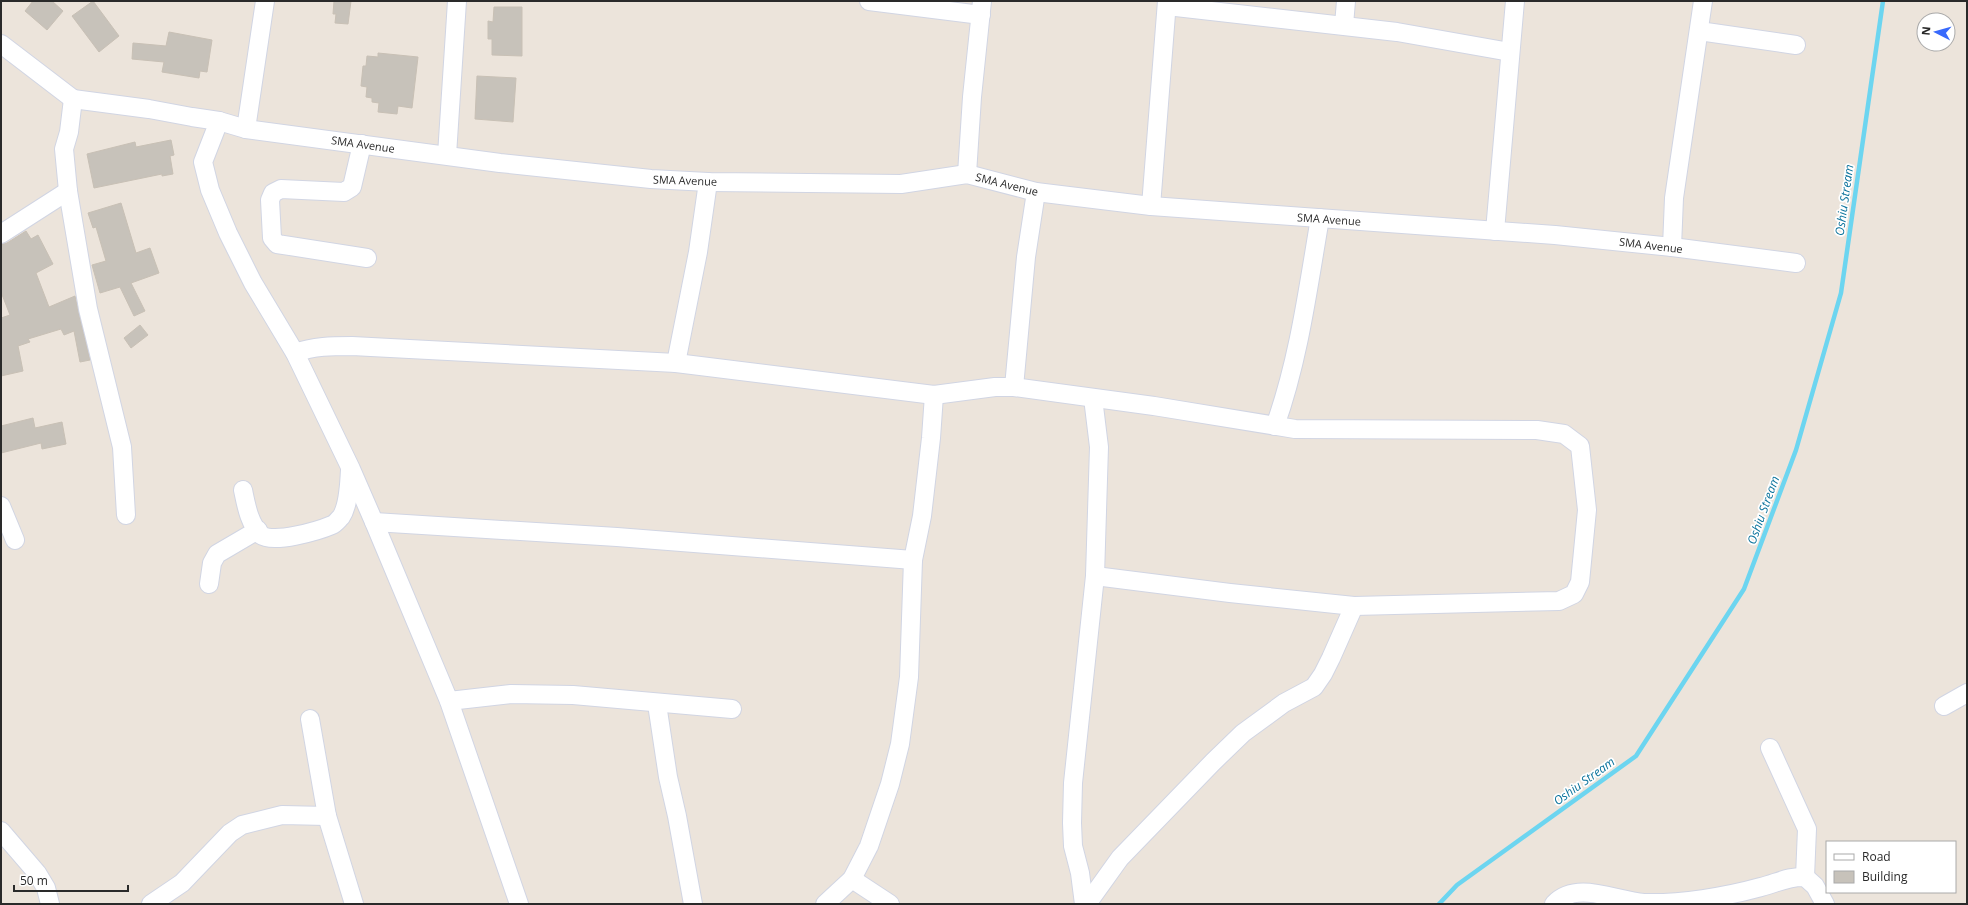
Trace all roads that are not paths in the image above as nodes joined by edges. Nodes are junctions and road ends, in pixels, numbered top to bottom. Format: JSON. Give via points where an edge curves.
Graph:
{"nodes":[{"id":1,"x":265,"y":1,"type":"edge"},
{"id":2,"x":457,"y":1,"type":"edge"},
{"id":3,"x":869,"y":1,"type":"edge"},
{"id":4,"x":1346,"y":1,"type":"edge"},
{"id":5,"x":1515,"y":1,"type":"edge"},
{"id":6,"x":1703,"y":1,"type":"edge"},
{"id":7,"x":1167,"y":4,"type":"edge"},
{"id":8,"x":981,"y":8,"type":"edge"},
{"id":9,"x":1344,"y":25,"type":"junction"},
{"id":10,"x":1698,"y":31,"type":"junction"},
{"id":11,"x":1,"y":44,"type":"edge"},
{"id":12,"x":1796,"y":45,"type":"dead end"},
{"id":13,"x":1510,"y":52,"type":"junction"},
{"id":14,"x":73,"y":99,"type":"junction"},
{"id":15,"x":220,"y":121,"type":"junction"},
{"id":16,"x":246,"y":129,"type":"junction"},
{"id":17,"x":362,"y":144,"type":"junction"},
{"id":18,"x":447,"y":155,"type":"junction"},
{"id":19,"x":967,"y":174,"type":"junction"},
{"id":20,"x":708,"y":182,"type":"junction"},
{"id":21,"x":68,"y":191,"type":"junction"},
{"id":22,"x":1036,"y":192,"type":"junction"},
{"id":23,"x":1151,"y":206,"type":"junction"},
{"id":24,"x":1320,"y":218,"type":"junction"},
{"id":25,"x":1495,"y":231,"type":"junction"},
{"id":26,"x":1,"y":234,"type":"edge"},
{"id":27,"x":1672,"y":247,"type":"junction"},
{"id":28,"x":367,"y":258,"type":"dead end"},
{"id":29,"x":1796,"y":264,"type":"dead end"},
{"id":30,"x":295,"y":353,"type":"junction"},
{"id":31,"x":676,"y":363,"type":"junction"},
{"id":32,"x":1014,"y":387,"type":"junction"},
{"id":33,"x":934,"y":395,"type":"junction"},
{"id":34,"x":1093,"y":398,"type":"junction"},
{"id":35,"x":1275,"y":426,"type":"junction"},
{"id":36,"x":351,"y":469,"type":"junction"},
{"id":37,"x":243,"y":490,"type":"dead end"},
{"id":38,"x":1,"y":506,"type":"edge"},
{"id":39,"x":126,"y":515,"type":"dead end"},
{"id":40,"x":374,"y":522,"type":"junction"},
{"id":41,"x":258,"y":530,"type":"junction"},
{"id":42,"x":14,"y":540,"type":"dead end"},
{"id":43,"x":913,"y":560,"type":"junction"},
{"id":44,"x":1095,"y":576,"type":"junction"},
{"id":45,"x":209,"y":584,"type":"dead end"},
{"id":46,"x":1354,"y":606,"type":"junction"},
{"id":47,"x":1967,"y":692,"type":"edge"},
{"id":48,"x":449,"y":701,"type":"junction"},
{"id":49,"x":657,"y":704,"type":"junction"},
{"id":50,"x":1944,"y":706,"type":"dead end"},
{"id":51,"x":732,"y":709,"type":"dead end"},
{"id":52,"x":310,"y":719,"type":"dead end"},
{"id":53,"x":1770,"y":748,"type":"dead end"},
{"id":54,"x":327,"y":816,"type":"junction"},
{"id":55,"x":1,"y":830,"type":"edge"},
{"id":56,"x":1805,"y":877,"type":"junction"},
{"id":57,"x":852,"y":879,"type":"junction"},
{"id":58,"x":50,"y":904,"type":"edge"},
{"id":59,"x":151,"y":904,"type":"edge"},
{"id":60,"x":354,"y":904,"type":"edge"},
{"id":61,"x":519,"y":904,"type":"edge"},
{"id":62,"x":694,"y":904,"type":"edge"},
{"id":63,"x":825,"y":904,"type":"edge"},
{"id":64,"x":890,"y":904,"type":"edge"},
{"id":65,"x":1084,"y":904,"type":"edge"},
{"id":66,"x":1088,"y":904,"type":"edge"},
{"id":67,"x":1554,"y":904,"type":"edge"},
{"id":68,"x":1826,"y":904,"type":"edge"}],
"edges":[{"from":1,"to":16,"type":"street"},
{"from":2,"to":18,"type":"street"},
{"from":3,"to":8,"type":"street"},
{"from":4,"to":9,"type":"street"},
{"from":5,"to":13,"type":"street"},
{"from":6,"to":10,"type":"street"},
{"from":7,"to":9,"type":"street"},
{"from":7,"to":23,"type":"street"},
{"from":8,"to":19,"type":"street"},
{"from":9,"to":13,"type":"street"},
{"from":10,"to":12,"type":"street"},
{"from":10,"to":27,"type":"street","via":[[1674,198]]},
{"from":11,"to":14,"type":"street"},
{"from":13,"to":25,"type":"street"},
{"from":14,"to":15,"type":"street","name":"SMA Avenue"},
{"from":14,"to":21,"type":"street","via":[[64,149]]},
{"from":15,"to":16,"type":"street","name":"SMA Avenue"},
{"from":15,"to":30,"type":"street","via":[[204,162],[210,190],[253,283]]},
{"from":16,"to":17,"type":"street","name":"SMA Avenue"},
{"from":17,"to":18,"type":"street","name":"SMA Avenue"},
{"from":17,"to":28,"type":"street","via":[[352,187],[348,191],[281,189],[273,192],[270,200],[272,238],[277,244]]},
{"from":18,"to":20,"type":"street","name":"SMA Avenue","via":[[573,171]]},
{"from":19,"to":20,"type":"street","name":"SMA Avenue","via":[[901,184]]},
{"from":19,"to":22,"type":"street","name":"SMA Avenue"},
{"from":20,"to":31,"type":"street","via":[[698,252]]},
{"from":21,"to":26,"type":"street"},
{"from":21,"to":39,"type":"street","via":[[88,309],[122,447]]},
{"from":22,"to":23,"type":"street","name":"SMA Avenue"},
{"from":22,"to":32,"type":"street","via":[[1026,257]]},
{"from":23,"to":24,"type":"street","name":"SMA Avenue"},
{"from":24,"to":25,"type":"street","name":"SMA Avenue"},
{"from":24,"to":35,"type":"street","via":[[1295,358]]},
{"from":25,"to":27,"type":"street","name":"SMA Avenue","via":[[1555,234]]},
{"from":27,"to":29,"type":"street","name":"SMA Avenue"},
{"from":30,"to":31,"type":"street","via":[[324,346],[352,346]]},
{"from":30,"to":36,"type":"street"},
{"from":31,"to":33,"type":"street"},
{"from":32,"to":33,"type":"street"},
{"from":32,"to":34,"type":"street"},
{"from":33,"to":43,"type":"street","via":[[923,508]]},
{"from":34,"to":35,"type":"street"},
{"from":34,"to":44,"type":"street","via":[[1099,447]]},
{"from":35,"to":46,"type":"street","via":[[1355,430],[1537,430],[1564,434],[1580,446],[1587,510],[1580,582],[1574,594],[1559,601]]},
{"from":36,"to":40,"type":"street"},
{"from":36,"to":41,"type":"street","via":[[346,504],[342,516],[334,525],[275,539],[262,536]]},
{"from":37,"to":41,"type":"street","via":[[249,512]]},
{"from":38,"to":42,"type":"street"},
{"from":40,"to":43,"type":"street","via":[[617,537]]},
{"from":40,"to":48,"type":"street"},
{"from":41,"to":45,"type":"street","via":[[217,554],[212,563]]},
{"from":43,"to":57,"type":"street","via":[[909,677],[900,744],[890,784],[869,846]]},
{"from":44,"to":46,"type":"street"},
{"from":44,"to":65,"type":"street","via":[[1073,783],[1073,846]]},
{"from":46,"to":66,"type":"street","via":[[1329,663],[1314,687],[1284,703],[1243,733],[1218,757],[1120,858]]},
{"from":47,"to":50,"type":"street"},
{"from":48,"to":49,"type":"street","via":[[511,694],[573,695]]},
{"from":48,"to":61,"type":"street"},
{"from":49,"to":51,"type":"street"},
{"from":49,"to":62,"type":"street","via":[[668,777]]},
{"from":52,"to":54,"type":"street"},
{"from":53,"to":56,"type":"street","via":[[1807,829]]},
{"from":54,"to":59,"type":"street","via":[[282,815],[242,825],[230,833],[188,878]]},
{"from":54,"to":60,"type":"street"},
{"from":55,"to":58,"type":"street","via":[[37,873],[46,888]]},
{"from":56,"to":67,"type":"street","via":[[1793,877],[1762,887],[1673,903],[1642,903],[1573,892],[1558,899]]},
{"from":56,"to":68,"type":"street","via":[[1815,886]]},
{"from":57,"to":63,"type":"street"},
{"from":57,"to":64,"type":"street"}]}
